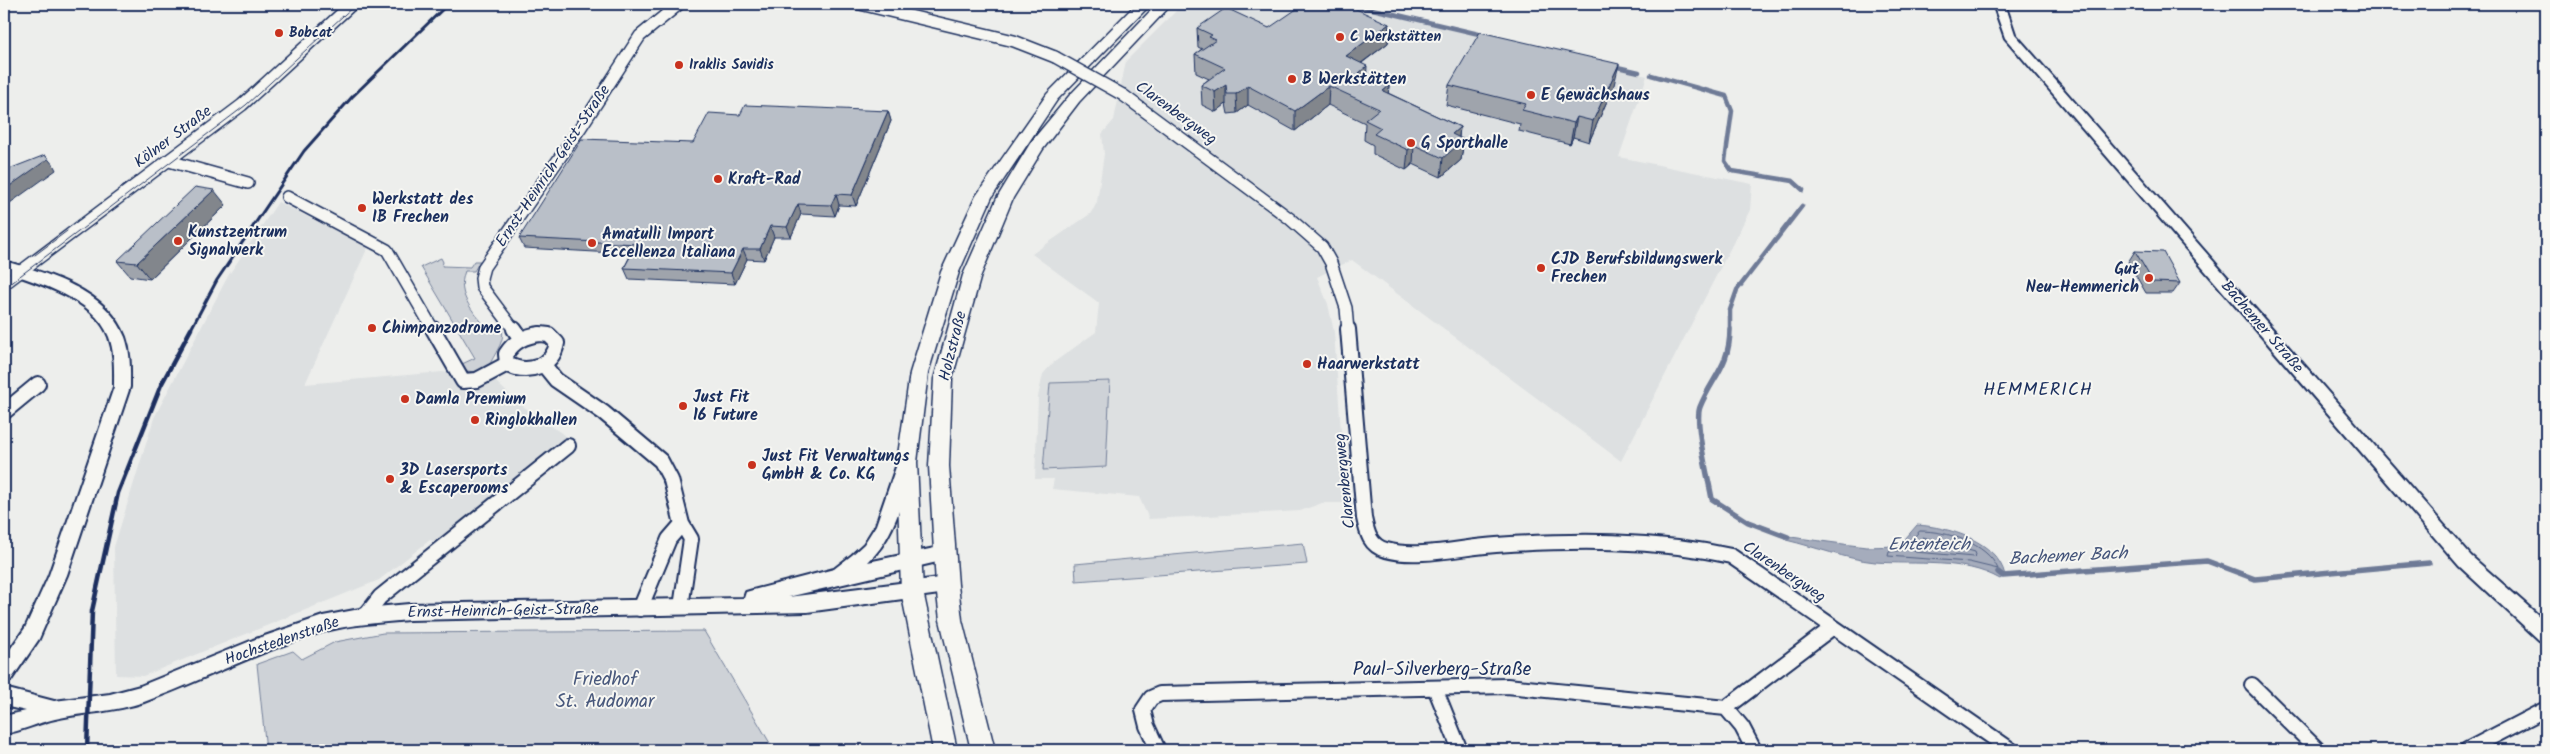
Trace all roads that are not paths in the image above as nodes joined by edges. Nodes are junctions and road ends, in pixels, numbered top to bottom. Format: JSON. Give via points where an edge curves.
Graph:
{"nodes":[{"id":1,"x":352,"y":4,"type":"edge"},
{"id":2,"x":679,"y":4,"type":"edge"},
{"id":3,"x":860,"y":4,"type":"edge"},
{"id":4,"x":1144,"y":4,"type":"edge"},
{"id":5,"x":1165,"y":4,"type":"edge"},
{"id":6,"x":1999,"y":4,"type":"edge"},
{"id":7,"x":169,"y":160,"type":"junction"},
{"id":8,"x":248,"y":183,"type":"dead end"},
{"id":9,"x":287,"y":198,"type":"dead end"},
{"id":10,"x":4,"y":266,"type":"edge"},
{"id":11,"x":20,"y":271,"type":"junction"},
{"id":12,"x":4,"y":284,"type":"edge"},
{"id":13,"x":521,"y":339,"type":"junction"},
{"id":14,"x":507,"y":364,"type":"junction"},
{"id":15,"x":543,"y":364,"type":"junction"},
{"id":16,"x":38,"y":384,"type":"dead end"},
{"id":17,"x":4,"y":412,"type":"edge"},
{"id":18,"x":568,"y":446,"type":"dead end"},
{"id":19,"x":906,"y":462,"type":"junction"},
{"id":20,"x":682,"y":524,"type":"junction"},
{"id":21,"x":944,"y":554,"type":"junction"},
{"id":22,"x":910,"y":561,"type":"junction"},
{"id":23,"x":829,"y":578,"type":"junction"},
{"id":24,"x":947,"y":585,"type":"junction"},
{"id":25,"x":912,"y":591,"type":"junction"},
{"id":26,"x":729,"y":604,"type":"junction"},
{"id":27,"x":681,"y":607,"type":"junction"},
{"id":28,"x":640,"y":609,"type":"junction"},
{"id":29,"x":366,"y":616,"type":"junction"},
{"id":30,"x":1833,"y":627,"type":"junction"},
{"id":31,"x":2546,"y":634,"type":"edge"},
{"id":32,"x":4,"y":674,"type":"edge"},
{"id":33,"x":2252,"y":685,"type":"dead end"},
{"id":34,"x":1435,"y":688,"type":"junction"},
{"id":35,"x":4,"y":697,"type":"edge"},
{"id":36,"x":1726,"y":708,"type":"junction"},
{"id":37,"x":2546,"y":709,"type":"edge"},
{"id":38,"x":54,"y":710,"type":"junction"},
{"id":39,"x":4,"y":726,"type":"edge"},
{"id":40,"x":945,"y":750,"type":"edge"},
{"id":41,"x":983,"y":750,"type":"edge"},
{"id":42,"x":1158,"y":750,"type":"edge"},
{"id":43,"x":1460,"y":750,"type":"edge"},
{"id":44,"x":1754,"y":750,"type":"edge"},
{"id":45,"x":2011,"y":750,"type":"edge"},
{"id":46,"x":2318,"y":750,"type":"edge"},
{"id":47,"x":2467,"y":750,"type":"edge"}],
"edges":[{"from":1,"to":7,"type":"street","name":"Kölner Straße","via":[[242,105]]},
{"from":2,"to":13,"type":"street","name":"Ernst-Heinrich-Geist-Straße","via":[[640,36],[482,273],[484,291]]},
{"from":3,"to":30,"type":"street","name":"Clarenbergweg","bridge":true,"via":[[1014,41],[1055,57],[1123,95],[1289,218],[1322,247],[1331,262],[1346,308],[1366,524],[1371,541],[1379,548],[1401,552],[1626,542],[1693,547],[1731,556]]},
{"from":4,"to":19,"type":"main road","name":"Holzstraße","via":[[1052,97],[984,196],[950,272],[919,373]]},
{"from":5,"to":21,"type":"main road","name":"Holzstraße","via":[[1074,99],[1037,146],[1005,198],[972,275],[943,379],[939,466]]},
{"from":6,"to":31,"type":"street","name":"Bachemer Straße","via":[[2009,35],[2452,546],[2478,574]]},
{"from":7,"to":8,"type":"street"},
{"from":7,"to":11,"type":"street","name":"Kölner Straße"},
{"from":9,"to":14,"type":"street","via":[[386,250],[463,381],[477,380]]},
{"from":10,"to":11,"type":"street"},
{"from":11,"to":12,"type":"street","name":"Kölner Straße"},
{"from":11,"to":32,"type":"street","via":[[74,292],[91,303],[106,319],[121,344],[124,364],[122,387],[58,575],[32,633]]},
{"from":13,"to":14,"type":"street","via":[[506,354]]},
{"from":13,"to":15,"type":"street","via":[[540,334],[555,338],[558,348]]},
{"from":14,"to":15,"type":"street","via":[[526,370]]},
{"from":15,"to":20,"type":"street","via":[[556,380],[661,461],[671,480]]},
{"from":16,"to":17,"type":"street"},
{"from":18,"to":29,"type":"street","via":[[380,597]]},
{"from":19,"to":22,"type":"main road","name":"Holzstraße"},
{"from":19,"to":23,"type":"street","name":"Holzstraße","via":[[880,539],[866,555]]},
{"from":20,"to":27,"type":"street","via":[[691,539]]},
{"from":20,"to":28,"type":"street","via":[[669,539]]},
{"from":21,"to":22,"type":"street","name":"Ernst-Heinrich-Geist-Straße"},
{"from":21,"to":24,"type":"main road","name":"Holzstraße"},
{"from":22,"to":23,"type":"street","name":"Ernst-Heinrich-Geist-Straße"},
{"from":22,"to":25,"type":"main road","name":"Holzstraße"},
{"from":23,"to":26,"type":"street","name":"Ernst-Heinrich-Geist-Straße"},
{"from":24,"to":25,"type":"street","name":"Ernst-Heinrich-Geist-Straße"},
{"from":24,"to":41,"type":"main road","name":"Holzstraße","via":[[951,620]]},
{"from":25,"to":26,"type":"street","name":"Ernst-Heinrich-Geist-Straße","via":[[807,604]]},
{"from":25,"to":40,"type":"main road","name":"Holzstraße"},
{"from":26,"to":27,"type":"street","name":"Ernst-Heinrich-Geist-Straße"},
{"from":27,"to":28,"type":"street","name":"Ernst-Heinrich-Geist-Straße"},
{"from":28,"to":29,"type":"street","name":"Ernst-Heinrich-Geist-Straße","via":[[408,612]]},
{"from":29,"to":38,"type":"street","name":"Hochstedenstraße","via":[[323,624],[142,694],[88,707]]},
{"from":30,"to":36,"type":"street"},
{"from":30,"to":45,"type":"street","name":"Clarenbergweg"},
{"from":33,"to":46,"type":"street"},
{"from":34,"to":36,"type":"street","name":"Paul-Silverberg-Straße","via":[[1507,686]]},
{"from":34,"to":42,"type":"street","name":"Paul-Silverberg-Straße","via":[[1160,694],[1145,702],[1142,710]]},
{"from":34,"to":43,"type":"street"},
{"from":35,"to":38,"type":"street","name":"Hochstedenstraße"},
{"from":36,"to":44,"type":"street","via":[[1742,727]]},
{"from":37,"to":47,"type":"street"},
{"from":38,"to":39,"type":"street"}]}
